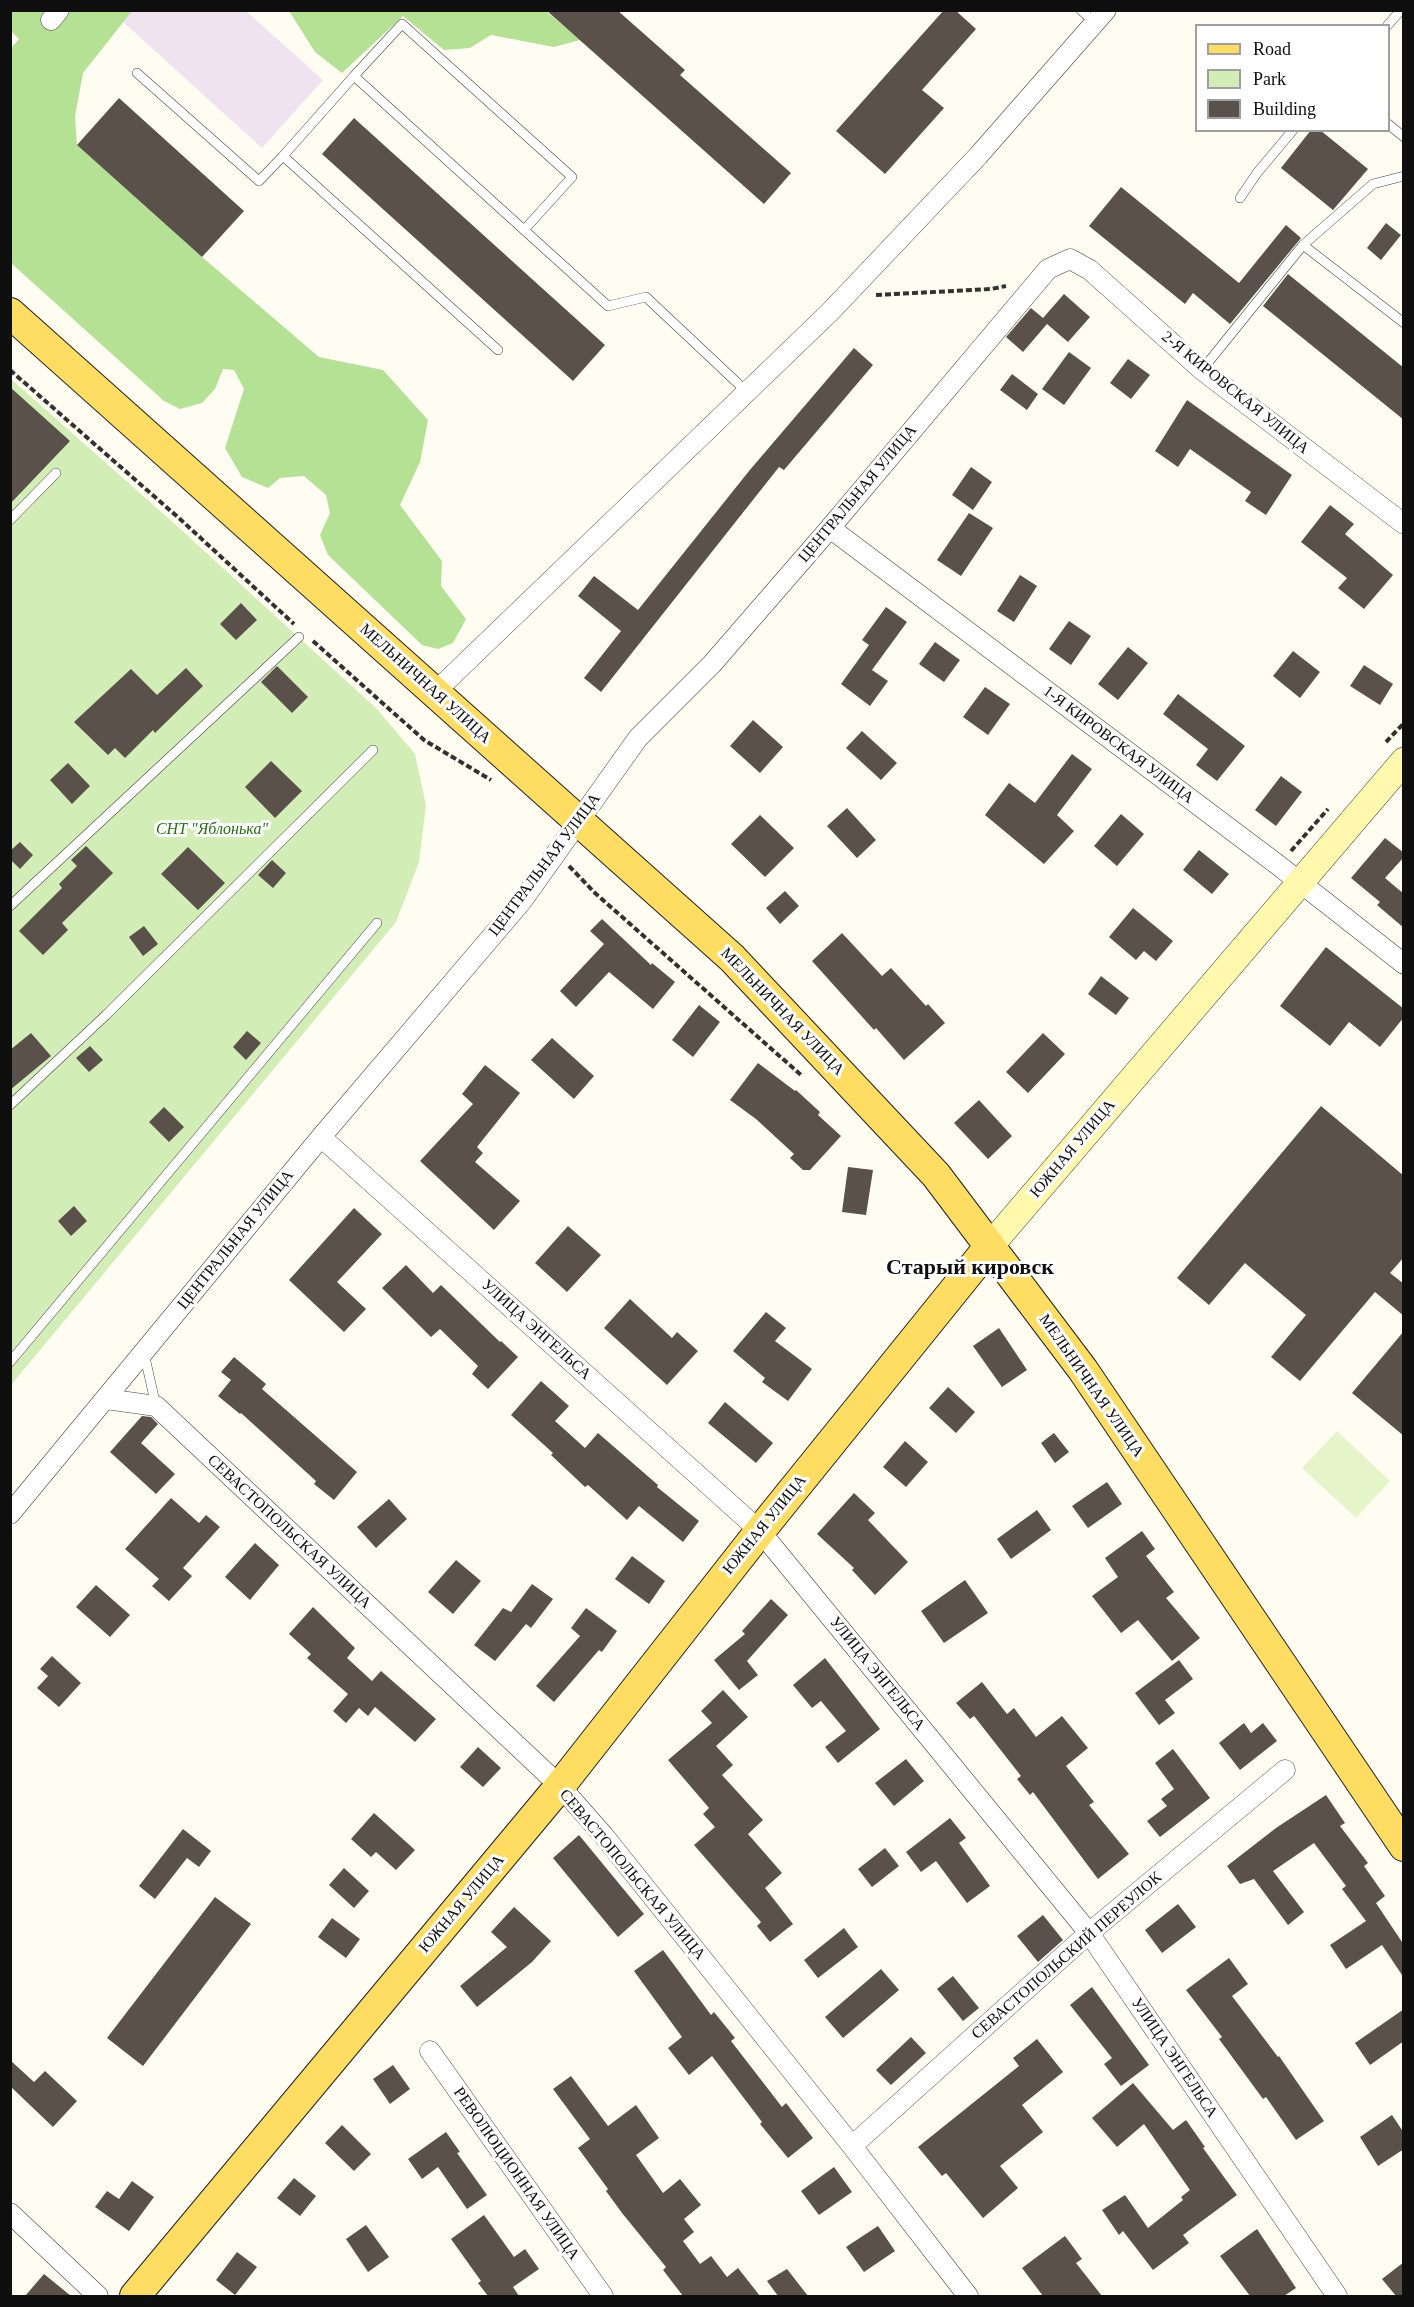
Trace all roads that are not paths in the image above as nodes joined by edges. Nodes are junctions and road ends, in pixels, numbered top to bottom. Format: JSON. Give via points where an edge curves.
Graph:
{"nodes":[{"id":1,"x":1401,"y":10,"type":"edge"},
{"id":2,"x":1094,"y":15,"type":"edge"},
{"id":3,"x":1389,"y":24,"type":"edge"},
{"id":4,"x":137,"y":73,"type":"dead end"},
{"id":5,"x":354,"y":76,"type":"junction"},
{"id":6,"x":1390,"y":125,"type":"edge"},
{"id":7,"x":1291,"y":132,"type":"edge"},
{"id":8,"x":1404,"y":137,"type":"edge"},
{"id":9,"x":283,"y":156,"type":"junction"},
{"id":10,"x":1404,"y":176,"type":"edge"},
{"id":11,"x":1240,"y":198,"type":"dead end"},
{"id":12,"x":524,"y":230,"type":"junction"},
{"id":13,"x":1303,"y":245,"type":"junction"},
{"id":14,"x":1070,"y":259,"type":"joint"},
{"id":15,"x":10,"y":313,"type":"edge"},
{"id":16,"x":1404,"y":323,"type":"edge"},
{"id":17,"x":498,"y":350,"type":"dead end"},
{"id":18,"x":1202,"y":370,"type":"junction"},
{"id":19,"x":747,"y":392,"type":"junction"},
{"id":20,"x":56,"y":473,"type":"dead end"},
{"id":21,"x":10,"y":520,"type":"edge"},
{"id":22,"x":1404,"y":524,"type":"edge"},
{"id":23,"x":830,"y":528,"type":"junction"},
{"id":24,"x":299,"y":637,"type":"dead end"},
{"id":25,"x":435,"y":692,"type":"junction"},
{"id":26,"x":373,"y":750,"type":"dead end"},
{"id":27,"x":1404,"y":760,"type":"edge"},
{"id":28,"x":579,"y":820,"type":"junction"},
{"id":29,"x":1300,"y":882,"type":"junction"},
{"id":30,"x":10,"y":906,"type":"edge"},
{"id":31,"x":377,"y":923,"type":"dead end"},
{"id":32,"x":1404,"y":964,"type":"edge"},
{"id":33,"x":10,"y":1105,"type":"edge"},
{"id":34,"x":321,"y":1137,"type":"junction"},
{"id":35,"x":990,"y":1246,"type":"junction"},
{"id":36,"x":144,"y":1353,"type":"junction"},
{"id":37,"x":10,"y":1362,"type":"edge"},
{"id":38,"x":106,"y":1399,"type":"junction"},
{"id":39,"x":156,"y":1406,"type":"junction"},
{"id":40,"x":10,"y":1514,"type":"edge"},
{"id":41,"x":760,"y":1531,"type":"junction"},
{"id":42,"x":1285,"y":1770,"type":"dead end"},
{"id":43,"x":560,"y":1786,"type":"junction"},
{"id":44,"x":1404,"y":1846,"type":"edge"},
{"id":45,"x":1089,"y":1933,"type":"junction"},
{"id":46,"x":430,"y":2051,"type":"dead end"},
{"id":47,"x":852,"y":2146,"type":"junction"},
{"id":48,"x":10,"y":2213,"type":"edge"},
{"id":49,"x":98,"y":2296,"type":"edge"},
{"id":50,"x":135,"y":2296,"type":"edge"},
{"id":51,"x":603,"y":2296,"type":"edge"},
{"id":52,"x":968,"y":2296,"type":"edge"},
{"id":53,"x":1337,"y":2296,"type":"edge"}],
"edges":[{"from":1,"to":3,"type":"lane"},
{"from":2,"to":19,"type":"street","via":[[978,156],[845,297]]},
{"from":4,"to":9,"type":"lane","via":[[259,181]]},
{"from":5,"to":9,"type":"lane"},
{"from":5,"to":12,"type":"lane"},
{"from":5,"to":12,"type":"lane","via":[[402,24],[572,177]]},
{"from":6,"to":8,"type":"lane"},
{"from":7,"to":11,"type":"lane"},
{"from":9,"to":17,"type":"lane"},
{"from":10,"to":13,"type":"lane","via":[[1373,184]]},
{"from":12,"to":19,"type":"lane","via":[[608,306],[646,297]]},
{"from":13,"to":16,"type":"lane"},
{"from":13,"to":18,"type":"lane"},
{"from":14,"to":18,"type":"street","name":"2-Я КИРОВСКАЯ УЛИЦА","via":[[1090,270]]},
{"from":14,"to":23,"type":"street","name":"ЦЕНТРАЛЬНАЯ УЛИЦА","via":[[1048,269]]},
{"from":15,"to":25,"type":"main road","name":"МЕЛЬНИЧНАЯ УЛИЦА"},
{"from":18,"to":22,"type":"street","name":"2-Я КИРОВСКАЯ УЛИЦА"},
{"from":19,"to":25,"type":"street"},
{"from":20,"to":21,"type":"lane"},
{"from":23,"to":28,"type":"street","name":"ЦЕНТРАЛЬНАЯ УЛИЦА","via":[[712,664],[638,738]]},
{"from":23,"to":29,"type":"street","name":"1-Я КИРОВСКАЯ УЛИЦА"},
{"from":24,"to":30,"type":"lane"},
{"from":25,"to":28,"type":"main road","name":"МЕЛЬНИЧНАЯ УЛИЦА"},
{"from":26,"to":33,"type":"lane"},
{"from":27,"to":29,"type":"street","name":"ЮЖНАЯ УЛИЦА"},
{"from":28,"to":34,"type":"street","name":"ЦЕНТРАЛЬНАЯ УЛИЦА","via":[[522,902]]},
{"from":28,"to":35,"type":"main road","name":"МЕЛЬНИЧНАЯ УЛИЦА","via":[[732,958],[936,1175]]},
{"from":29,"to":32,"type":"street","name":"1-Я КИРОВСКАЯ УЛИЦА"},
{"from":29,"to":35,"type":"street","name":"ЮЖНАЯ УЛИЦА"},
{"from":31,"to":37,"type":"lane"},
{"from":34,"to":36,"type":"street","name":"ЦЕНТРАЛЬНАЯ УЛИЦА"},
{"from":34,"to":41,"type":"street","name":"УЛИЦА ЭНГЕЛЬСА"},
{"from":35,"to":41,"type":"main road","name":"ЮЖНАЯ УЛИЦА"},
{"from":35,"to":44,"type":"main road","name":"МЕЛЬНИЧНАЯ УЛИЦА","via":[[1083,1370]]},
{"from":36,"to":38,"type":"street","name":"ЦЕНТРАЛЬНАЯ УЛИЦА"},
{"from":36,"to":39,"type":"lane"},
{"from":38,"to":39,"type":"street"},
{"from":38,"to":40,"type":"street","name":"ЦЕНТРАЛЬНАЯ УЛИЦА"},
{"from":39,"to":43,"type":"street","name":"СЕВАСТОПОЛЬСКАЯ УЛИЦА"},
{"from":41,"to":43,"type":"main road","name":"ЮЖНАЯ УЛИЦА"},
{"from":41,"to":45,"type":"street","name":"УЛИЦА ЭНГЕЛЬСА"},
{"from":42,"to":45,"type":"street","name":"СЕВАСТОПОЛЬСКИЙ ПЕРЕУЛОК"},
{"from":43,"to":47,"type":"street","name":"СЕВАСТОПОЛЬСКАЯ УЛИЦА"},
{"from":43,"to":50,"type":"main road","name":"ЮЖНАЯ УЛИЦА"},
{"from":45,"to":47,"type":"street","name":"СЕВАСТОПОЛЬСКИЙ ПЕРЕУЛОК"},
{"from":45,"to":53,"type":"street","name":"УЛИЦА ЭНГЕЛЬСА"},
{"from":46,"to":51,"type":"street","name":"РЕВОЛЮЦИОННАЯ УЛИЦА"},
{"from":47,"to":52,"type":"street","name":"СЕВАСТОПОЛЬСКАЯ УЛИЦА"},
{"from":48,"to":49,"type":"street"}]}
